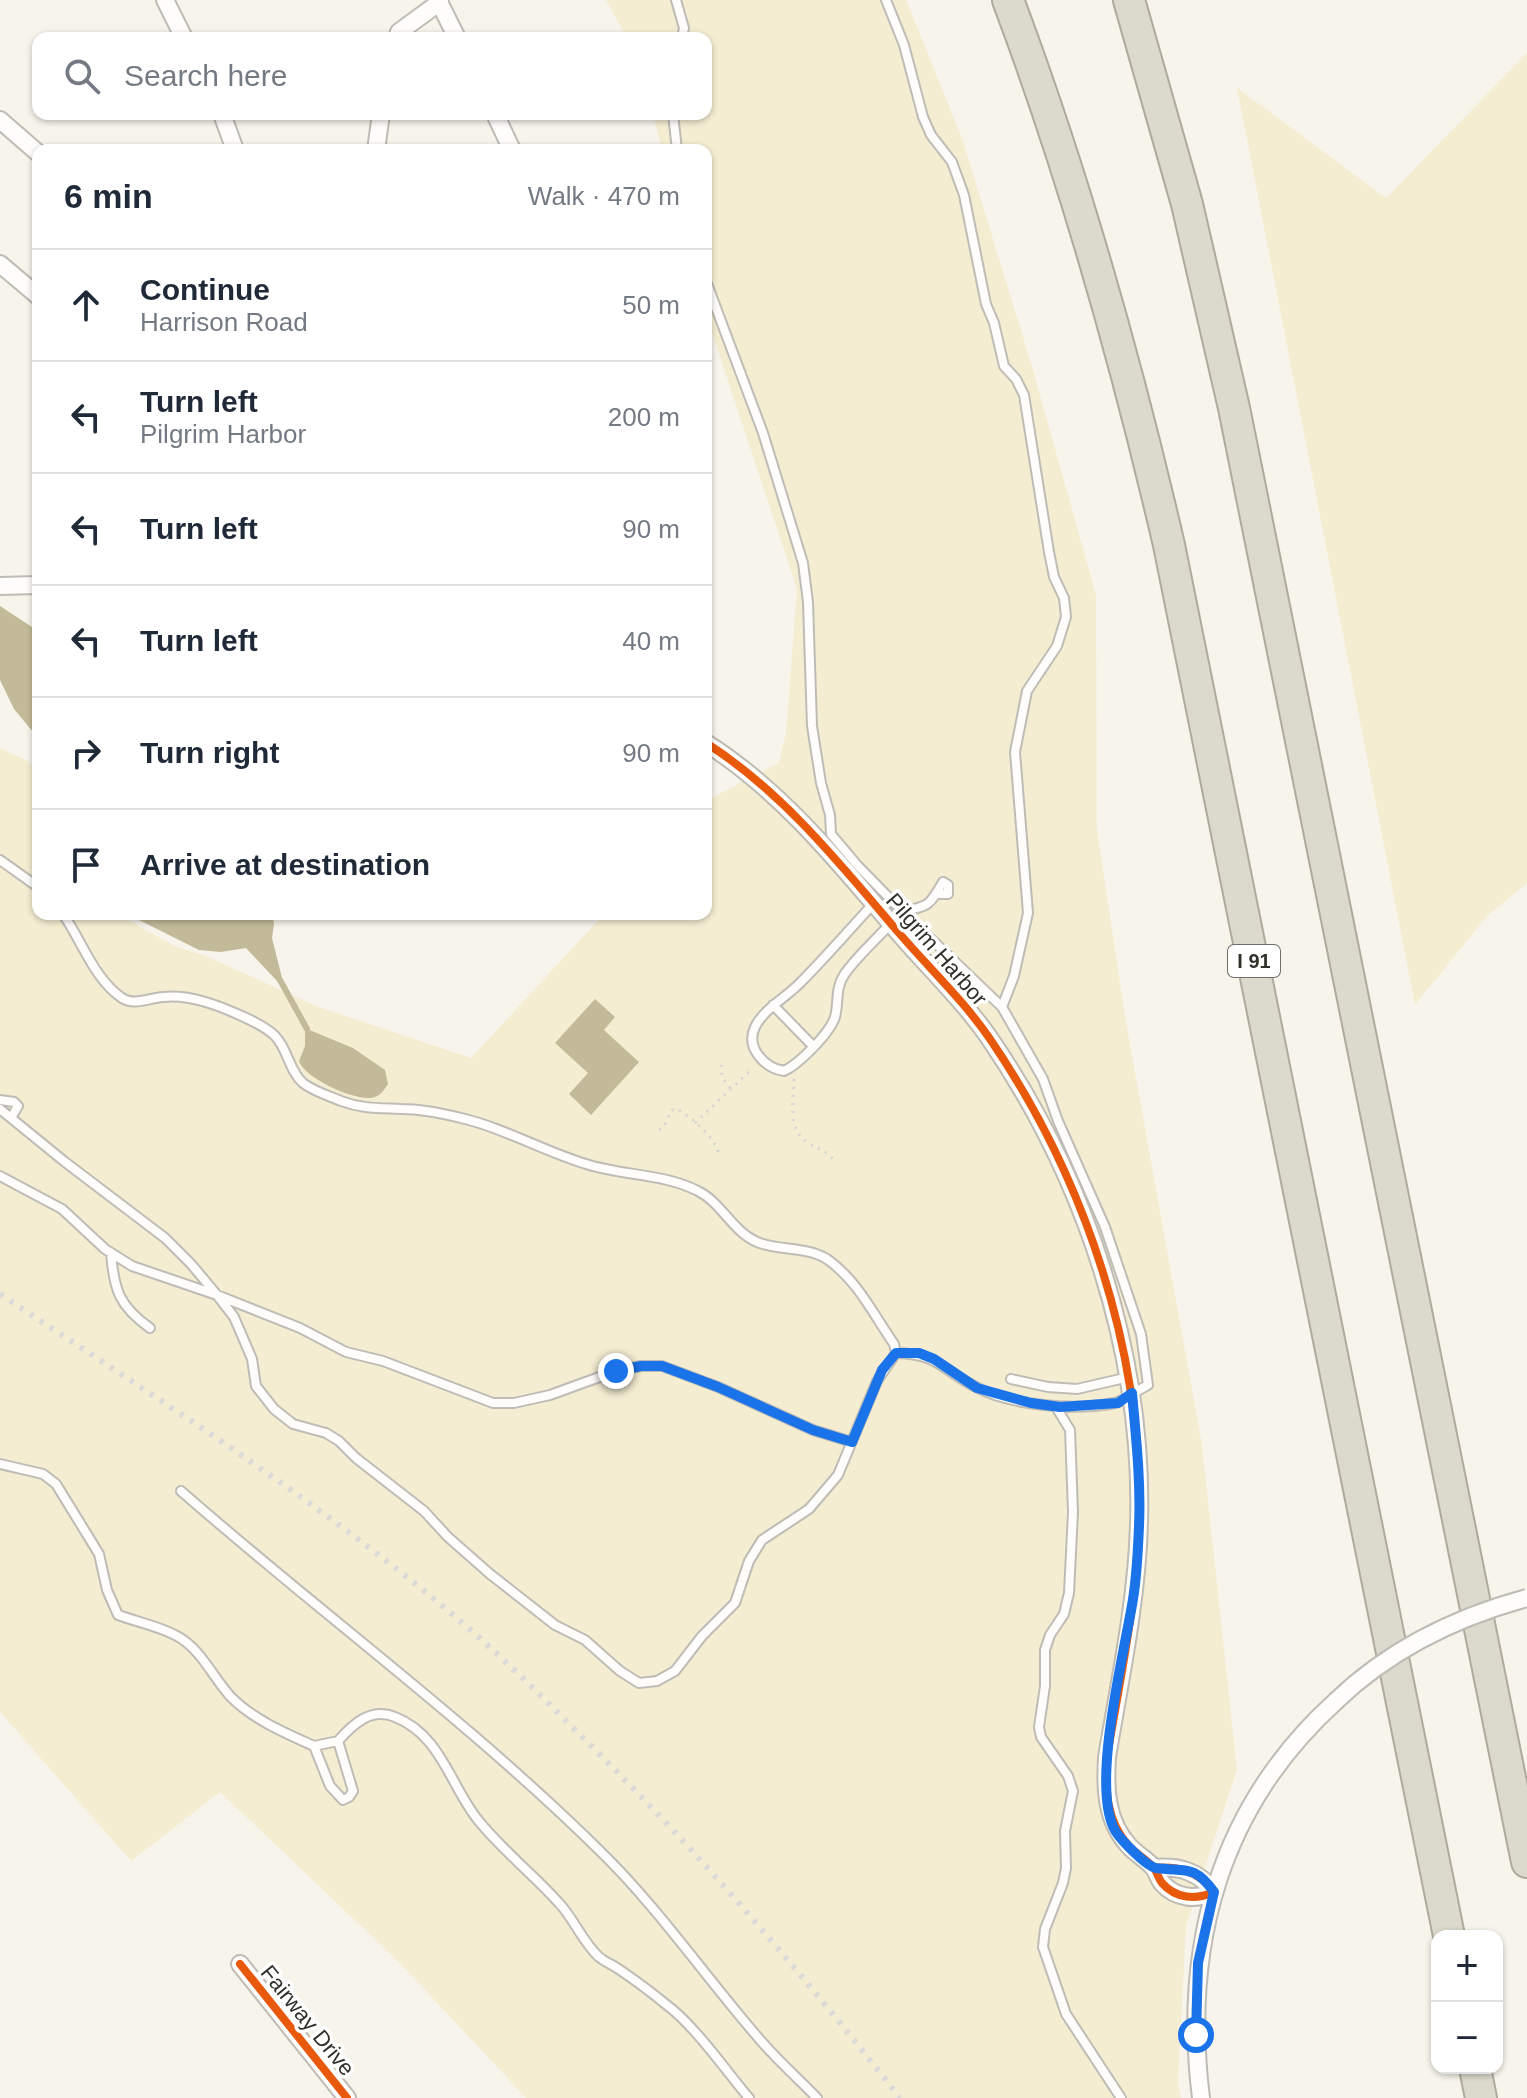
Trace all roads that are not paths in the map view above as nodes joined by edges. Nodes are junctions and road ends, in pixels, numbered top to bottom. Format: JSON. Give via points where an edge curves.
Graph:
{"nodes":[{"id":1,"x":165,"y":0,"type":"edge"},
{"id":2,"x":676,"y":0,"type":"edge"},
{"id":3,"x":886,"y":0,"type":"edge"},
{"id":4,"x":1008,"y":0,"type":"edge"},
{"id":5,"x":1129,"y":0,"type":"edge"},
{"id":6,"x":439,"y":1,"type":"edge"},
{"id":7,"x":181,"y":32,"type":"edge"},
{"id":8,"x":399,"y":32,"type":"edge"},
{"id":9,"x":454,"y":32,"type":"edge"},
{"id":10,"x":683,"y":32,"type":"edge"},
{"id":11,"x":0,"y":120,"type":"edge"},
{"id":12,"x":224,"y":120,"type":"edge"},
{"id":13,"x":380,"y":120,"type":"edge"},
{"id":14,"x":498,"y":120,"type":"edge"},
{"id":15,"x":674,"y":120,"type":"edge"},
{"id":16,"x":233,"y":144,"type":"edge"},
{"id":17,"x":377,"y":144,"type":"edge"},
{"id":18,"x":509,"y":144,"type":"edge"},
{"id":19,"x":676,"y":144,"type":"edge"},
{"id":20,"x":32,"y":148,"type":"edge"},
{"id":21,"x":0,"y":264,"type":"edge"},
{"id":22,"x":32,"y":291,"type":"edge"},
{"id":23,"x":712,"y":297,"type":"edge"},
{"id":24,"x":32,"y":585,"type":"edge"},
{"id":25,"x":0,"y":586,"type":"edge"},
{"id":26,"x":712,"y":747,"type":"edge"},
{"id":27,"x":0,"y":860,"type":"edge"},
{"id":28,"x":32,"y":883,"type":"edge"},
{"id":29,"x":938,"y":894,"type":"dead end"},
{"id":30,"x":874,"y":903,"type":"junction"},
{"id":31,"x":896,"y":917,"type":"junction"},
{"id":32,"x":67,"y":920,"type":"edge"},
{"id":33,"x":773,"y":1005,"type":"junction"},
{"id":34,"x":1002,"y":1007,"type":"junction"},
{"id":35,"x":813,"y":1046,"type":"junction"},
{"id":36,"x":0,"y":1100,"type":"edge"},
{"id":37,"x":0,"y":1109,"type":"edge"},
{"id":38,"x":11,"y":1118,"type":"junction"},
{"id":39,"x":0,"y":1176,"type":"edge"},
{"id":40,"x":111,"y":1253,"type":"junction"},
{"id":41,"x":217,"y":1295,"type":"junction"},
{"id":42,"x":150,"y":1328,"type":"dead end"},
{"id":43,"x":896,"y":1353,"type":"junction"},
{"id":44,"x":1011,"y":1379,"type":"dead end"},
{"id":45,"x":1131,"y":1385,"type":"junction"},
{"id":46,"x":1056,"y":1407,"type":"junction"},
{"id":47,"x":852,"y":1442,"type":"junction"},
{"id":48,"x":0,"y":1464,"type":"edge"},
{"id":49,"x":181,"y":1491,"type":"dead end"},
{"id":50,"x":1527,"y":1598,"type":"edge"},
{"id":51,"x":338,"y":1741,"type":"junction"},
{"id":52,"x":314,"y":1746,"type":"junction"},
{"id":53,"x":1527,"y":1862,"type":"edge"},
{"id":54,"x":1154,"y":1868,"type":"junction"},
{"id":55,"x":1214,"y":1892,"type":"junction"},
{"id":56,"x":1448,"y":1930,"type":"edge"},
{"id":57,"x":240,"y":1964,"type":"dead end"},
{"id":58,"x":1476,"y":2074,"type":"edge"},
{"id":59,"x":347,"y":2098,"type":"edge"},
{"id":60,"x":749,"y":2098,"type":"edge"},
{"id":61,"x":817,"y":2098,"type":"edge"},
{"id":62,"x":1121,"y":2098,"type":"edge"},
{"id":63,"x":1201,"y":2098,"type":"edge"},
{"id":64,"x":1481,"y":2098,"type":"edge"}],
"edges":[{"from":1,"to":7,"type":"street"},
{"from":2,"to":10,"type":"lane"},
{"from":3,"to":34,"type":"lane","via":[[923,117],[952,162],[964,195],[1004,366],[1024,395],[1049,552],[1064,598],[1063,634],[1027,691],[1015,752],[1028,913]]},
{"from":4,"to":56,"type":"highway","number":"I 91","via":[[1098,271],[1169,545]]},
{"from":5,"to":53,"type":"highway","via":[[1187,204],[1234,408]]},
{"from":6,"to":8,"type":"street"},
{"from":6,"to":9,"type":"street"},
{"from":11,"to":20,"type":"street"},
{"from":12,"to":16,"type":"street"},
{"from":13,"to":17,"type":"street"},
{"from":14,"to":18,"type":"street"},
{"from":15,"to":19,"type":"lane"},
{"from":21,"to":22,"type":"street"},
{"from":23,"to":31,"type":"lane","via":[[803,563],[812,726],[831,834]]},
{"from":24,"to":25,"type":"street"},
{"from":26,"to":30,"type":"street","name":"Pilgrim Harbor","via":[[769,789]]},
{"from":27,"to":28,"type":"lane"},
{"from":29,"to":31,"type":"lane","via":[[925,906]]},
{"from":30,"to":31,"type":"street","name":"Pilgrim Harbor"},
{"from":30,"to":33,"type":"lane"},
{"from":31,"to":34,"type":"lane"},
{"from":31,"to":35,"type":"lane","via":[[844,975],[835,1016]]},
{"from":31,"to":45,"type":"street","name":"Pilgrim Harbor","via":[[987,1035],[1054,1149],[1105,1277]]},
{"from":32,"to":43,"type":"lane","via":[[100,976],[122,998],[131,1003],[186,997],[244,1017],[277,1037],[302,1082],[319,1092],[362,1108],[420,1110],[481,1123],[584,1164],[700,1192],[754,1241],[813,1252],[834,1265],[865,1298]]},
{"from":33,"to":35,"type":"lane"},
{"from":33,"to":35,"type":"lane","via":[[752,1034],[762,1060],[784,1071]]},
{"from":34,"to":45,"type":"lane","via":[[1043,1079],[1105,1227],[1141,1334],[1148,1385]]},
{"from":36,"to":38,"type":"lane","via":[[18,1106]]},
{"from":37,"to":38,"type":"lane"},
{"from":38,"to":41,"type":"lane","via":[[165,1238]]},
{"from":39,"to":40,"type":"lane","via":[[62,1209]]},
{"from":40,"to":41,"type":"lane","via":[[132,1266]]},
{"from":40,"to":42,"type":"lane","via":[[118,1296]]},
{"from":41,"to":47,"type":"lane","via":[[346,1352],[493,1403],[550,1395],[616,1371],[662,1366]]},
{"from":41,"to":47,"type":"lane","via":[[234,1317],[252,1359],[256,1386],[274,1409],[293,1424],[339,1441],[490,1574],[639,1683],[675,1671],[735,1603],[762,1540],[821,1497],[838,1475]]},
{"from":43,"to":46,"type":"lane","via":[[919,1353],[977,1388]]},
{"from":43,"to":47,"type":"lane","via":[[882,1370]]},
{"from":44,"to":45,"type":"lane","via":[[1077,1389]]},
{"from":45,"to":46,"type":"lane","via":[[1118,1403]]},
{"from":45,"to":54,"type":"street","name":"Pilgrim Harbor","via":[[1139,1524],[1134,1595],[1106,1778],[1116,1831]]},
{"from":46,"to":62,"type":"lane","via":[[1070,1430],[1069,1593],[1045,1650],[1039,1727],[1073,1791],[1065,1831],[1066,1868],[1043,1947],[1066,2014]]},
{"from":48,"to":52,"type":"lane","via":[[43,1474],[56,1484],[99,1554],[118,1615],[177,1636],[251,1714]]},
{"from":49,"to":61,"type":"lane","via":[[523,1777],[601,1851]]},
{"from":50,"to":55,"type":"street","bridge":true,"via":[[1435,1632],[1336,1701],[1257,1798]]},
{"from":51,"to":52,"type":"lane"},
{"from":51,"to":52,"type":"lane","via":[[353,1791],[343,1800],[330,1786]]},
{"from":51,"to":60,"type":"lane","via":[[355,1723],[383,1714],[397,1717],[423,1736],[440,1754],[476,1818],[562,1905],[598,1956],[675,2012]]},
{"from":54,"to":55,"type":"street","via":[[1196,1874]]},
{"from":54,"to":55,"type":"street","name":"Pilgrim Harbor","via":[[1163,1884],[1179,1894],[1196,1899]]},
{"from":55,"to":63,"type":"street","via":[[1195,1999]]},
{"from":57,"to":59,"type":"street","name":"Fairway Drive"},
{"from":58,"to":64,"type":"highway"}]}
